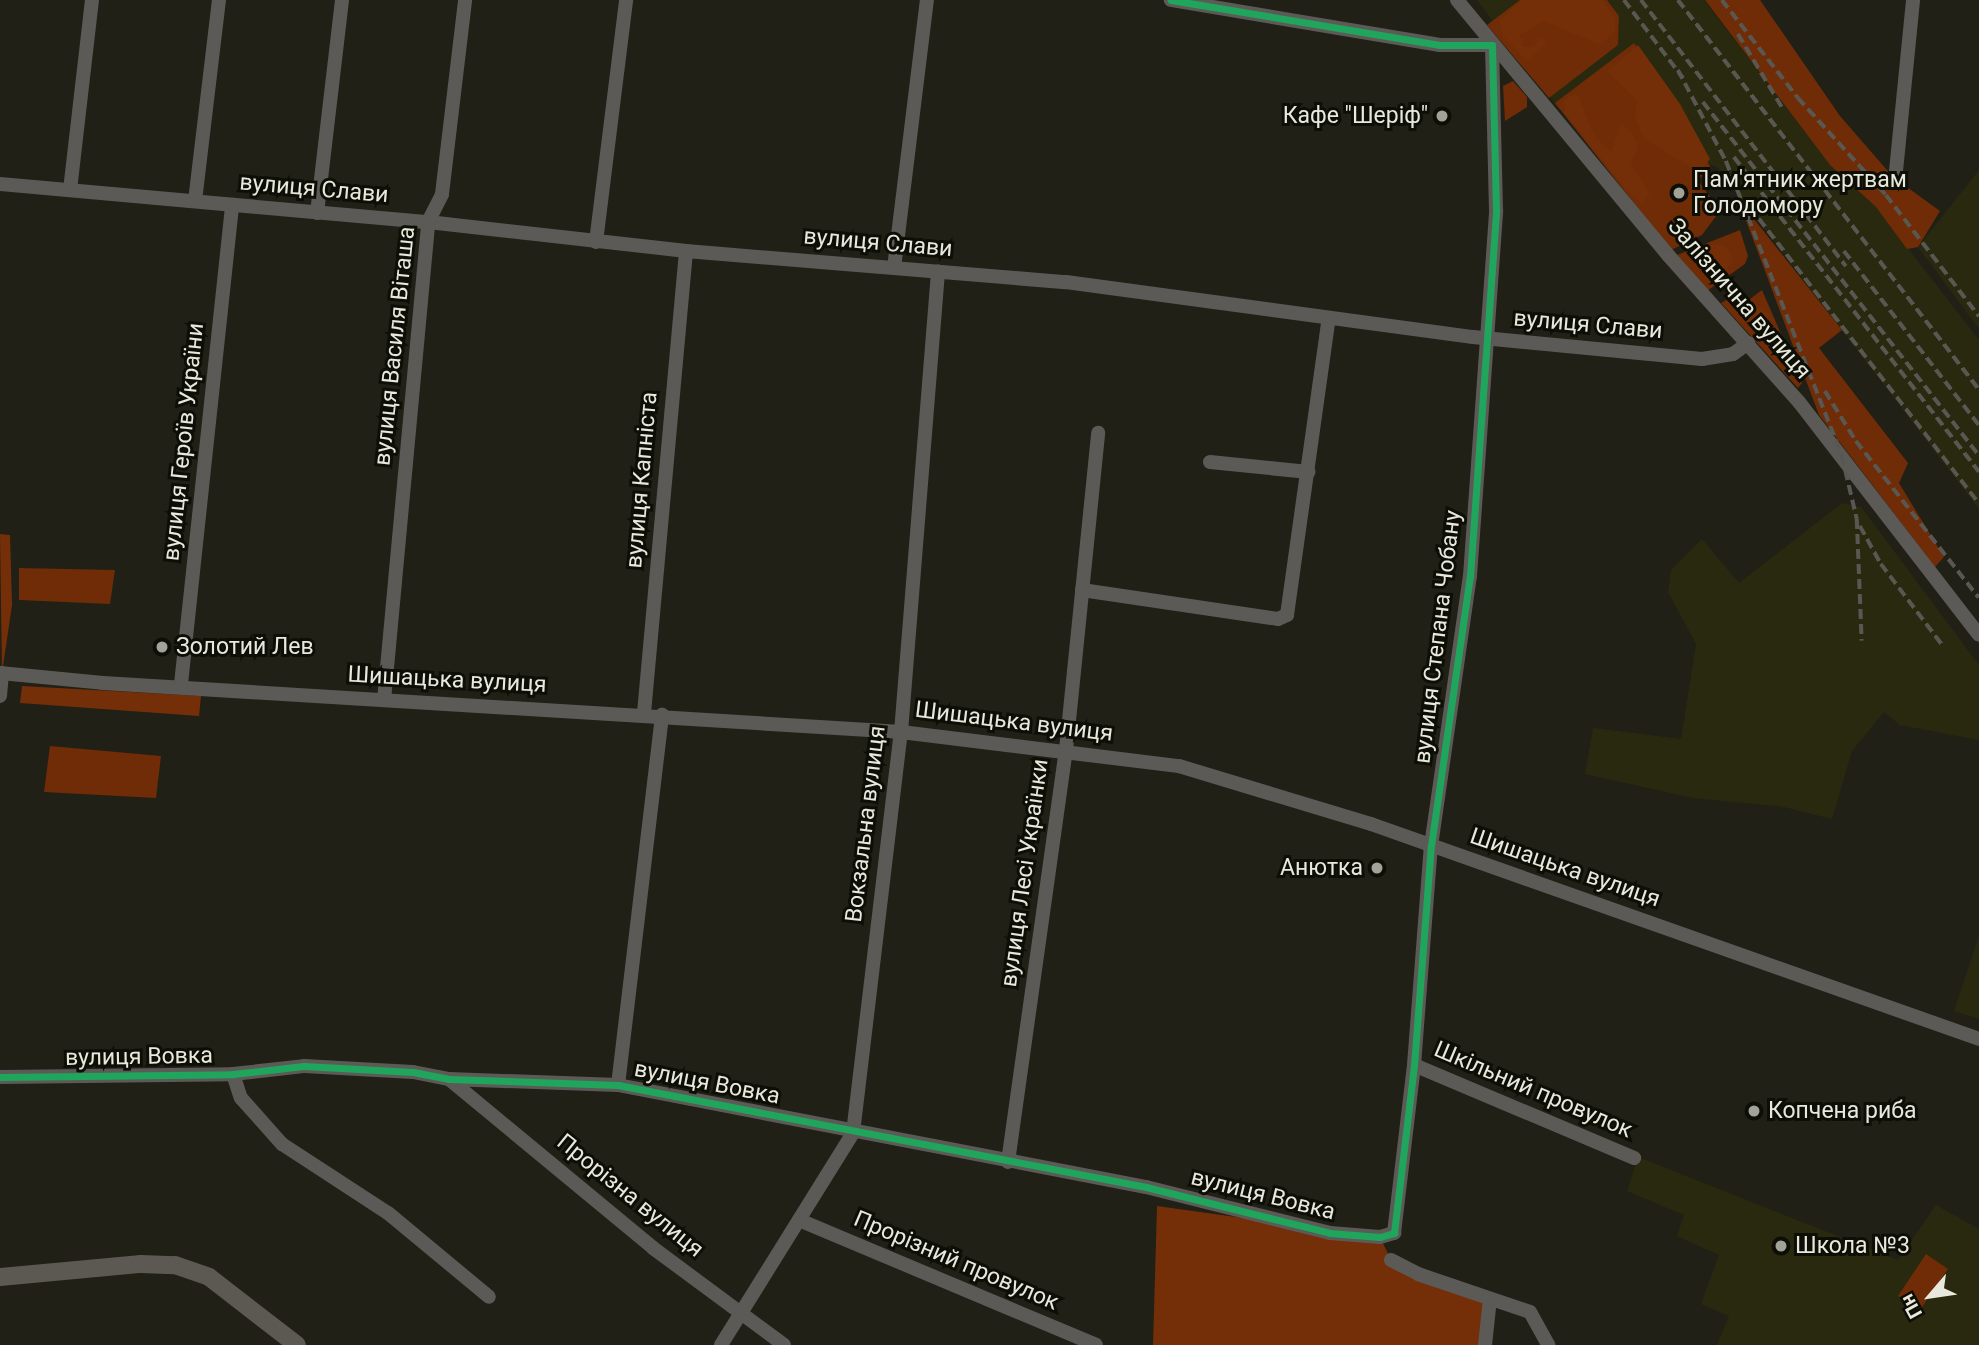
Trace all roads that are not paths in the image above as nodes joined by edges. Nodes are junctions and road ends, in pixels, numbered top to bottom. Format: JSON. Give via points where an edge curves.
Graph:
{"nodes":[{"id":1,"x":92,"y":0,"type":"edge"},
{"id":2,"x":219,"y":0,"type":"edge"},
{"id":3,"x":342,"y":0,"type":"edge"},
{"id":4,"x":465,"y":0,"type":"edge"},
{"id":5,"x":626,"y":0,"type":"edge"},
{"id":6,"x":928,"y":0,"type":"edge"},
{"id":7,"x":1171,"y":0,"type":"edge"},
{"id":8,"x":1457,"y":0,"type":"edge"},
{"id":9,"x":1913,"y":0,"type":"edge"},
{"id":10,"x":1492,"y":45,"type":"junction"},
{"id":11,"x":1896,"y":171,"type":"dead end"},
{"id":12,"x":0,"y":184,"type":"edge"},
{"id":13,"x":70,"y":190,"type":"junction"},
{"id":14,"x":195,"y":201,"type":"junction"},
{"id":15,"x":232,"y":205,"type":"junction"},
{"id":16,"x":317,"y":213,"type":"junction"},
{"id":17,"x":428,"y":222,"type":"junction"},
{"id":18,"x":596,"y":242,"type":"junction"},
{"id":19,"x":686,"y":251,"type":"junction"},
{"id":20,"x":894,"y":268,"type":"junction"},
{"id":21,"x":938,"y":271,"type":"junction"},
{"id":22,"x":1329,"y":318,"type":"junction"},
{"id":23,"x":1486,"y":338,"type":"junction"},
{"id":24,"x":1748,"y":343,"type":"junction"},
{"id":25,"x":1098,"y":433,"type":"dead end"},
{"id":26,"x":1210,"y":461,"type":"dead end"},
{"id":27,"x":1308,"y":471,"type":"junction"},
{"id":28,"x":1082,"y":590,"type":"junction"},
{"id":29,"x":1979,"y":635,"type":"edge"},
{"id":30,"x":1,"y":673,"type":"edge"},
{"id":31,"x":181,"y":684,"type":"junction"},
{"id":32,"x":0,"y":696,"type":"edge"},
{"id":33,"x":384,"y":700,"type":"junction"},
{"id":34,"x":644,"y":713,"type":"junction"},
{"id":35,"x":662,"y":715,"type":"junction"},
{"id":36,"x":901,"y":732,"type":"junction"},
{"id":37,"x":1066,"y":750,"type":"junction"},
{"id":38,"x":1432,"y":846,"type":"junction"},
{"id":39,"x":1979,"y":1039,"type":"edge"},
{"id":40,"x":1415,"y":1065,"type":"junction"},
{"id":41,"x":233,"y":1074,"type":"junction"},
{"id":42,"x":0,"y":1077,"type":"edge"},
{"id":43,"x":449,"y":1079,"type":"junction"},
{"id":44,"x":618,"y":1085,"type":"junction"},
{"id":45,"x":853,"y":1133,"type":"junction"},
{"id":46,"x":1634,"y":1158,"type":"dead end"},
{"id":47,"x":1008,"y":1162,"type":"junction"},
{"id":48,"x":799,"y":1220,"type":"junction"},
{"id":49,"x":1394,"y":1233,"type":"joint"},
{"id":50,"x":1391,"y":1260,"type":"dead end"},
{"id":51,"x":0,"y":1277,"type":"edge"},
{"id":52,"x":489,"y":1297,"type":"dead end"},
{"id":53,"x":1490,"y":1299,"type":"junction"},
{"id":54,"x":741,"y":1310,"type":"junction"},
{"id":55,"x":298,"y":1345,"type":"edge"},
{"id":56,"x":721,"y":1345,"type":"edge"},
{"id":57,"x":784,"y":1345,"type":"edge"},
{"id":58,"x":1096,"y":1345,"type":"edge"},
{"id":59,"x":1485,"y":1345,"type":"edge"},
{"id":60,"x":1548,"y":1345,"type":"edge"}],
"edges":[{"from":1,"to":13,"type":"street"},
{"from":2,"to":14,"type":"street"},
{"from":3,"to":16,"type":"street"},
{"from":4,"to":17,"type":"street","name":"вулиця Василя Віташа","via":[[442,194]]},
{"from":5,"to":18,"type":"street"},
{"from":6,"to":20,"type":"street"},
{"from":7,"to":10,"type":"street","via":[[1440,45]]},
{"from":8,"to":10,"type":"street","name":"Залізнична вулиця"},
{"from":9,"to":11,"type":"street"},
{"from":10,"to":23,"type":"street","name":"вулиця Степана Чобану","via":[[1496,210]]},
{"from":10,"to":24,"type":"street","name":"Залізнична вулиця"},
{"from":12,"to":13,"type":"street","name":"вулиця Слави"},
{"from":13,"to":14,"type":"street","name":"вулиця Слави"},
{"from":14,"to":15,"type":"street","name":"вулиця Слави"},
{"from":15,"to":16,"type":"street","name":"вулиця Слави"},
{"from":15,"to":31,"type":"street","name":"вулиця Героїв України"},
{"from":16,"to":17,"type":"street","name":"вулиця Слави"},
{"from":17,"to":18,"type":"street","name":"вулиця Слави"},
{"from":17,"to":33,"type":"street","name":"вулиця Василя Віташа"},
{"from":18,"to":19,"type":"street","name":"вулиця Слави"},
{"from":19,"to":20,"type":"street","name":"вулиця Слави"},
{"from":19,"to":34,"type":"street","name":"вулиця Капніста"},
{"from":20,"to":21,"type":"street","name":"вулиця Слави"},
{"from":21,"to":22,"type":"street","name":"вулиця Слави","via":[[1066,282]]},
{"from":21,"to":36,"type":"street","name":"Вокзальна вулиця"},
{"from":22,"to":23,"type":"street","name":"вулиця Слави"},
{"from":22,"to":27,"type":"street"},
{"from":23,"to":24,"type":"street","name":"вулиця Слави","via":[[1702,359],[1733,354]]},
{"from":23,"to":38,"type":"street","name":"вулиця Степана Чобану","via":[[1470,576]]},
{"from":24,"to":29,"type":"street","name":"Залізнична вулиця","via":[[1834,446]]},
{"from":25,"to":28,"type":"street","name":"вулиця Лесі Українки"},
{"from":26,"to":27,"type":"street"},
{"from":27,"to":28,"type":"street","via":[[1289,611],[1282,618]]},
{"from":28,"to":37,"type":"street","name":"вулиця Лесі Українки"},
{"from":30,"to":31,"type":"street","name":"Шишацька вулиця","via":[[103,683]]},
{"from":30,"to":32,"type":"street"},
{"from":31,"to":33,"type":"street","name":"Шишацька вулиця"},
{"from":33,"to":34,"type":"street","name":"Шишацька вулиця"},
{"from":34,"to":35,"type":"street","name":"Шишацька вулиця"},
{"from":35,"to":36,"type":"street","name":"Шишацька вулиця"},
{"from":35,"to":44,"type":"street"},
{"from":36,"to":37,"type":"street","name":"Шишацька вулиця"},
{"from":36,"to":45,"type":"street","name":"Вокзальна вулиця"},
{"from":37,"to":38,"type":"street","name":"Шишацька вулиця","via":[[1179,766],[1239,780]]},
{"from":37,"to":47,"type":"street","name":"вулиця Лесі Українки"},
{"from":38,"to":39,"type":"street","name":"Шишацька вулиця"},
{"from":38,"to":40,"type":"street","name":"вулиця Степана Чобану"},
{"from":40,"to":46,"type":"street","name":"Шкільний провулок"},
{"from":40,"to":49,"type":"street","name":"вулиця Степана Чобану"},
{"from":41,"to":42,"type":"street","name":"вулиця Вовка"},
{"from":41,"to":43,"type":"street","name":"вулиця Вовка","via":[[304,1066],[413,1072]]},
{"from":41,"to":52,"type":"street","via":[[241,1098],[282,1144],[388,1213]]},
{"from":43,"to":44,"type":"street","name":"вулиця Вовка"},
{"from":43,"to":54,"type":"street","name":"Прорізна вулиця","via":[[653,1248]]},
{"from":44,"to":45,"type":"street","name":"вулиця Вовка"},
{"from":45,"to":47,"type":"street","name":"вулиця Вовка"},
{"from":45,"to":48,"type":"street","name":"Вокзальна вулиця"},
{"from":47,"to":49,"type":"street","name":"вулиця Вовка","via":[[1231,1204],[1330,1233],[1380,1237]]},
{"from":48,"to":54,"type":"street","name":"Вокзальна вулиця"},
{"from":48,"to":58,"type":"street","name":"Прорізний провулок"},
{"from":50,"to":53,"type":"street"},
{"from":51,"to":55,"type":"main road","via":[[175,1265],[209,1277]]},
{"from":53,"to":59,"type":"street"},
{"from":53,"to":60,"type":"street","via":[[1530,1312]]},
{"from":54,"to":56,"type":"street","name":"Вокзальна вулиця"},
{"from":54,"to":57,"type":"street","name":"Прорізна вулиця"}]}
